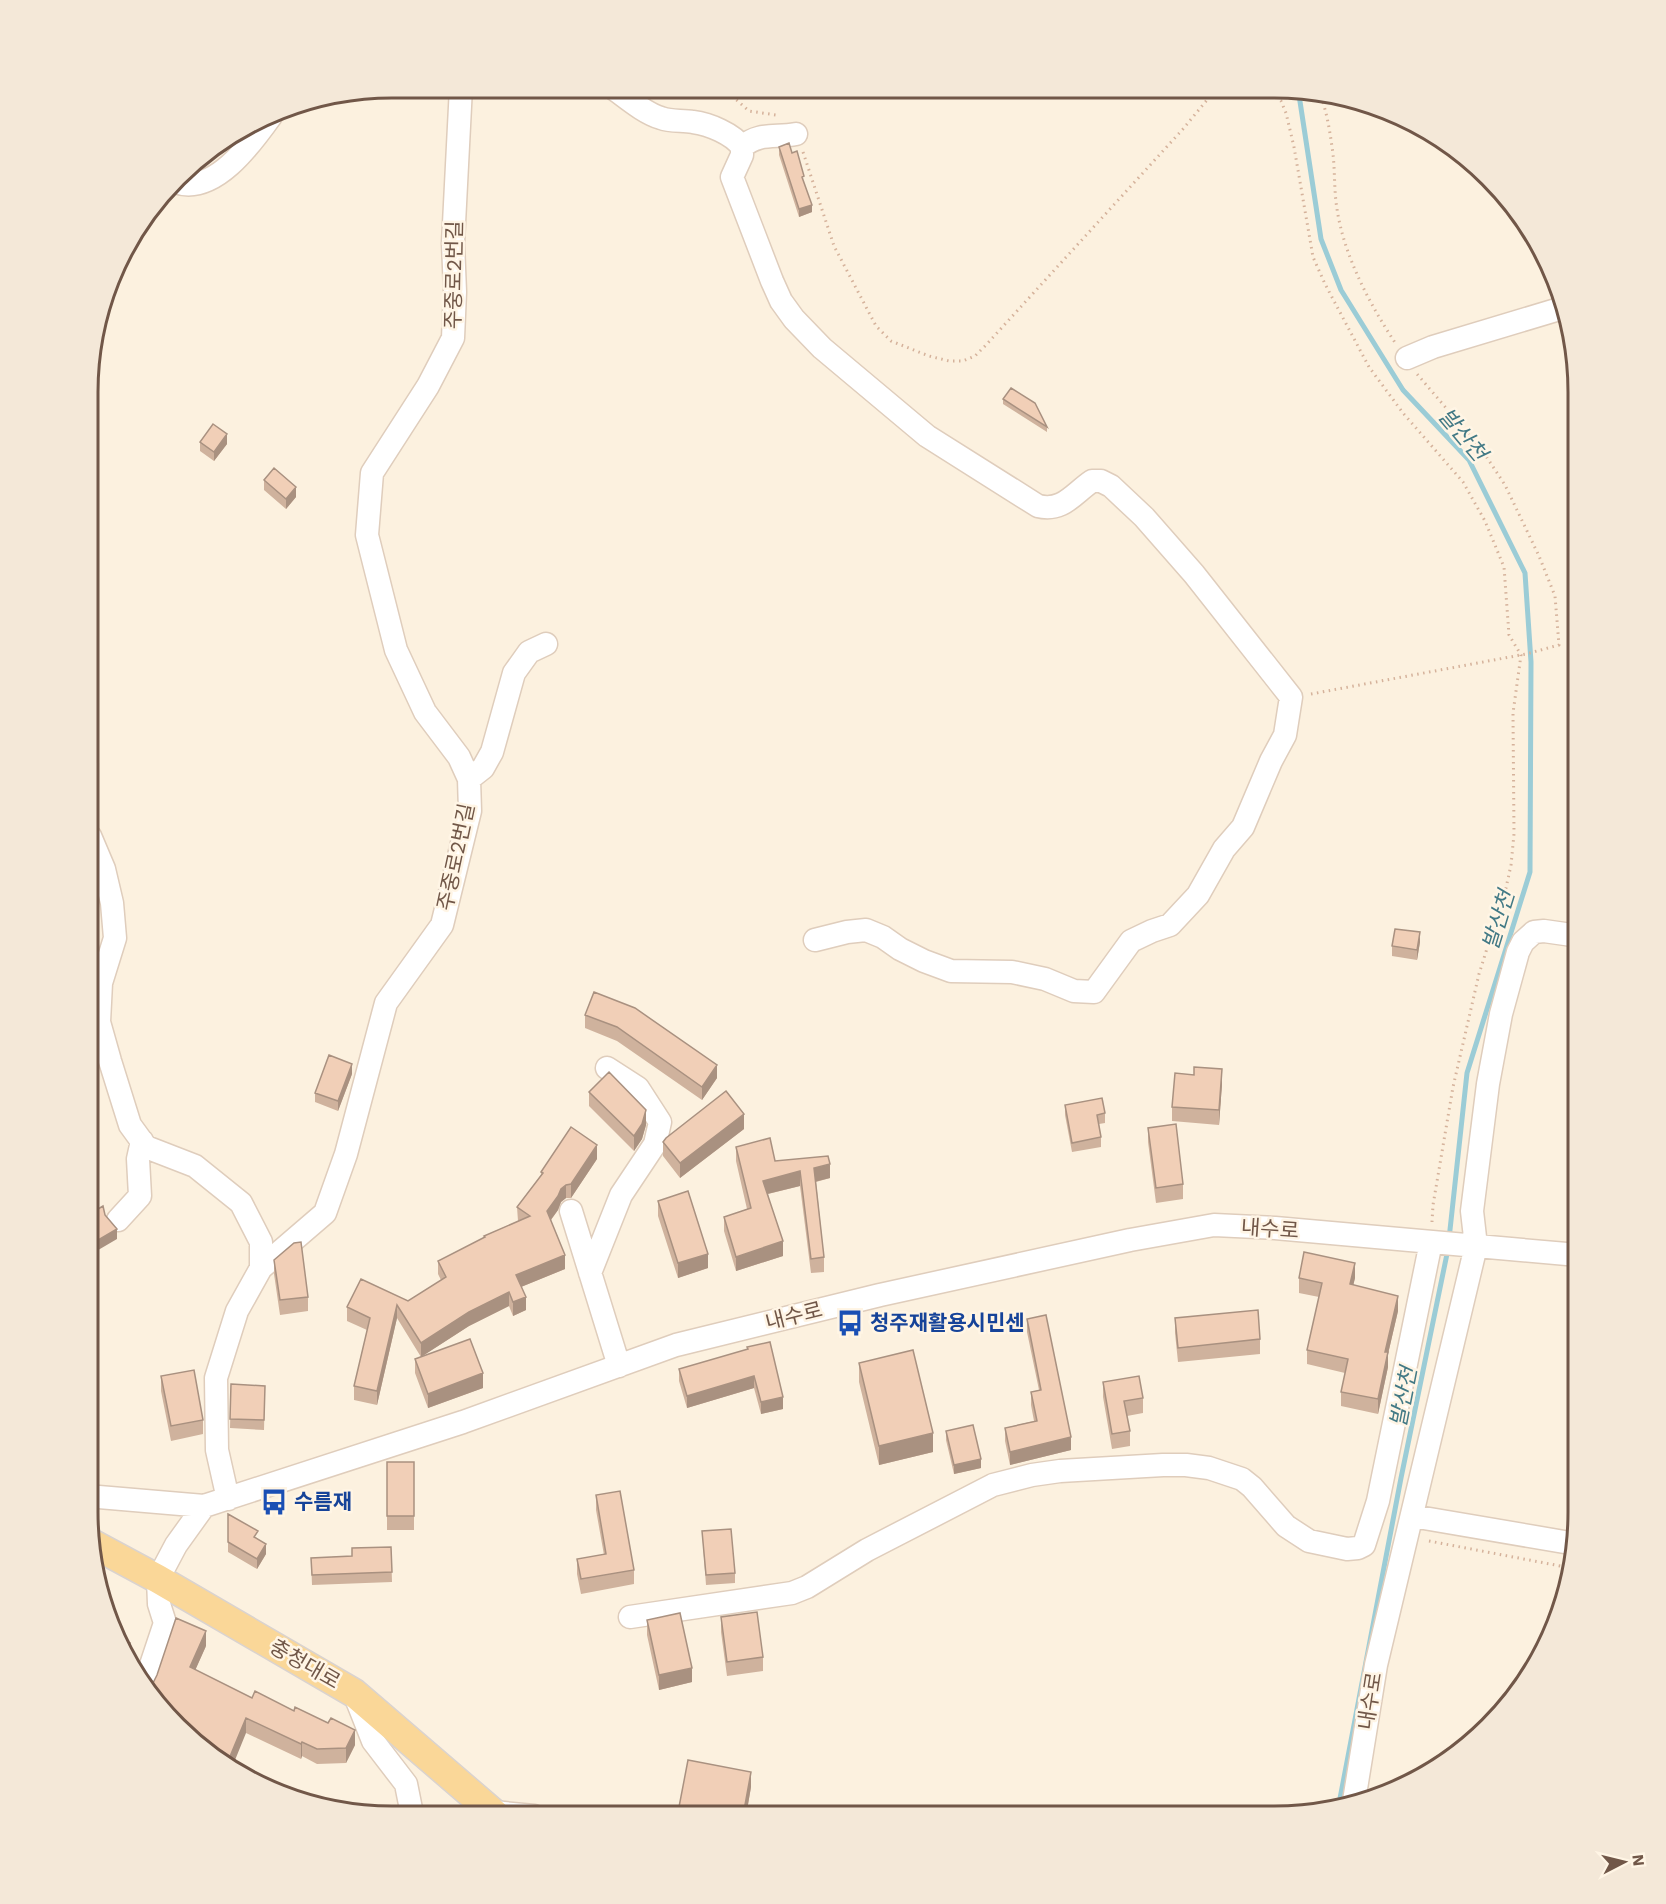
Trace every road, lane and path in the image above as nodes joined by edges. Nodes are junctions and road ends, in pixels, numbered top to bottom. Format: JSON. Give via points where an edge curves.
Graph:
{"nodes":[{"id":1,"x":460,"y":97,"type":"edge"},
{"id":2,"x":627,"y":97,"type":"edge"},
{"id":3,"x":731,"y":97,"type":"edge"},
{"id":4,"x":1209,"y":97,"type":"edge"},
{"id":5,"x":1276,"y":97,"type":"edge"},
{"id":6,"x":261,"y":129,"type":"edge"},
{"id":7,"x":796,"y":134,"type":"junction"},
{"id":8,"x":742,"y":147,"type":"junction"},
{"id":9,"x":183,"y":185,"type":"edge"},
{"id":10,"x":1556,"y":310,"type":"edge"},
{"id":11,"x":1407,"y":358,"type":"dead end"},
{"id":12,"x":546,"y":644,"type":"dead end"},
{"id":13,"x":1559,"y":645,"type":"dead end"},
{"id":14,"x":1523,"y":654,"type":"junction"},
{"id":15,"x":1291,"y":697,"type":"junction"},
{"id":16,"x":469,"y":779,"type":"junction"},
{"id":17,"x":97,"y":852,"type":"edge"},
{"id":18,"x":1568,"y":934,"type":"edge"},
{"id":19,"x":815,"y":940,"type":"dead end"},
{"id":20,"x":608,"y":1068,"type":"dead end"},
{"id":21,"x":142,"y":1141,"type":"junction"},
{"id":22,"x":571,"y":1211,"type":"dead end"},
{"id":23,"x":118,"y":1220,"type":"dead end"},
{"id":24,"x":1434,"y":1242,"type":"junction"},
{"id":25,"x":1473,"y":1246,"type":"junction"},
{"id":26,"x":1568,"y":1254,"type":"edge"},
{"id":27,"x":261,"y":1268,"type":"junction"},
{"id":28,"x":590,"y":1274,"type":"junction"},
{"id":29,"x":619,"y":1366,"type":"junction"},
{"id":30,"x":97,"y":1497,"type":"edge"},
{"id":31,"x":228,"y":1498,"type":"junction"},
{"id":32,"x":204,"y":1506,"type":"junction"},
{"id":33,"x":1409,"y":1526,"type":"junction"},
{"id":34,"x":1567,"y":1543,"type":"edge"},
{"id":35,"x":100,"y":1548,"type":"edge"},
{"id":36,"x":1564,"y":1566,"type":"edge"},
{"id":37,"x":158,"y":1580,"type":"junction"},
{"id":38,"x":630,"y":1617,"type":"dead end"},
{"id":39,"x":147,"y":1676,"type":"edge"},
{"id":40,"x":354,"y":1693,"type":"junction"},
{"id":41,"x":1355,"y":1795,"type":"edge"},
{"id":42,"x":410,"y":1806,"type":"edge"},
{"id":43,"x":486,"y":1806,"type":"edge"}],
"edges":[{"from":1,"to":16,"type":"street","name":"주중로2번길","via":[[453,338],[428,386],[372,473],[367,535],[396,650],[426,712],[459,757]]},
{"from":2,"to":8,"type":"street","via":[[658,117],[694,122],[729,134]]},
{"from":3,"to":7,"type":"path","via":[[749,111],[785,119]]},
{"from":4,"to":7,"type":"path","via":[[986,345],[963,361],[929,356],[891,341],[876,326],[834,246]]},
{"from":5,"to":14,"type":"path","via":[[1286,113],[1294,147],[1313,257],[1369,367],[1462,482],[1485,521],[1504,567],[1509,635]]},
{"from":6,"to":9,"type":"street","via":[[217,176]]},
{"from":7,"to":8,"type":"street","via":[[763,136]]},
{"from":8,"to":15,"type":"street","via":[[732,177],[735,189],[781,301],[822,348],[927,436],[1038,506],[1062,505],[1092,481],[1111,486],[1187,566]]},
{"from":10,"to":11,"type":"street"},
{"from":12,"to":16,"type":"street","via":[[530,652],[514,673],[492,752],[483,768]]},
{"from":13,"to":14,"type":"path"},
{"from":14,"to":15,"type":"path"},
{"from":14,"to":24,"type":"path","via":[[1513,713],[1511,865],[1479,974],[1454,1087],[1433,1205]]},
{"from":15,"to":19,"type":"street","via":[[1285,735],[1243,827],[1224,849],[1198,895],[1170,925],[1131,941],[1094,992],[1074,991],[1012,972],[951,971],[866,930]]},
{"from":16,"to":27,"type":"street","name":"주중로2번길","via":[[470,811],[442,925],[386,1003],[346,1154],[325,1213]]},
{"from":17,"to":21,"type":"street","via":[[112,903],[115,938],[101,984],[99,1022],[130,1125]]},
{"from":18,"to":25,"type":"street","via":[[1534,932],[1518,952],[1488,1084],[1472,1211]]},
{"from":20,"to":28,"type":"street","via":[[638,1088],[660,1122],[655,1144],[621,1195]]},
{"from":21,"to":23,"type":"street","via":[[138,1159],[140,1196]]},
{"from":21,"to":27,"type":"street","via":[[146,1147],[195,1166],[241,1203],[261,1242]]},
{"from":22,"to":28,"type":"street"},
{"from":24,"to":25,"type":"street","name":"내수로"},
{"from":24,"to":29,"type":"street","name":"내수로","via":[[1214,1226],[1130,1240],[879,1295],[676,1345]]},
{"from":24,"to":38,"type":"street","via":[[1378,1501],[1364,1545],[1358,1548],[1309,1541],[1286,1526],[1242,1479],[1209,1468],[1163,1465],[1060,1471],[993,1485],[792,1593]]},
{"from":25,"to":26,"type":"street","name":"내수로"},
{"from":25,"to":33,"type":"street","name":"내수로"},
{"from":27,"to":31,"type":"street","name":"주중로2번길","via":[[237,1311],[216,1378],[217,1450]]},
{"from":28,"to":29,"type":"street"},
{"from":29,"to":31,"type":"street","name":"내수로","via":[[463,1422]]},
{"from":30,"to":32,"type":"street"},
{"from":31,"to":32,"type":"street","name":"내수로"},
{"from":32,"to":37,"type":"street","via":[[176,1545]]},
{"from":33,"to":34,"type":"street"},
{"from":33,"to":36,"type":"path"},
{"from":33,"to":41,"type":"street","name":"내수로","via":[[1376,1665]]},
{"from":35,"to":37,"type":"main road","name":"충청대로"},
{"from":37,"to":39,"type":"street","via":[[165,1623]]},
{"from":37,"to":40,"type":"main road","name":"충청대로"},
{"from":40,"to":42,"type":"street","via":[[373,1741],[406,1784]]},
{"from":40,"to":43,"type":"main road","name":"충청대로"}]}
